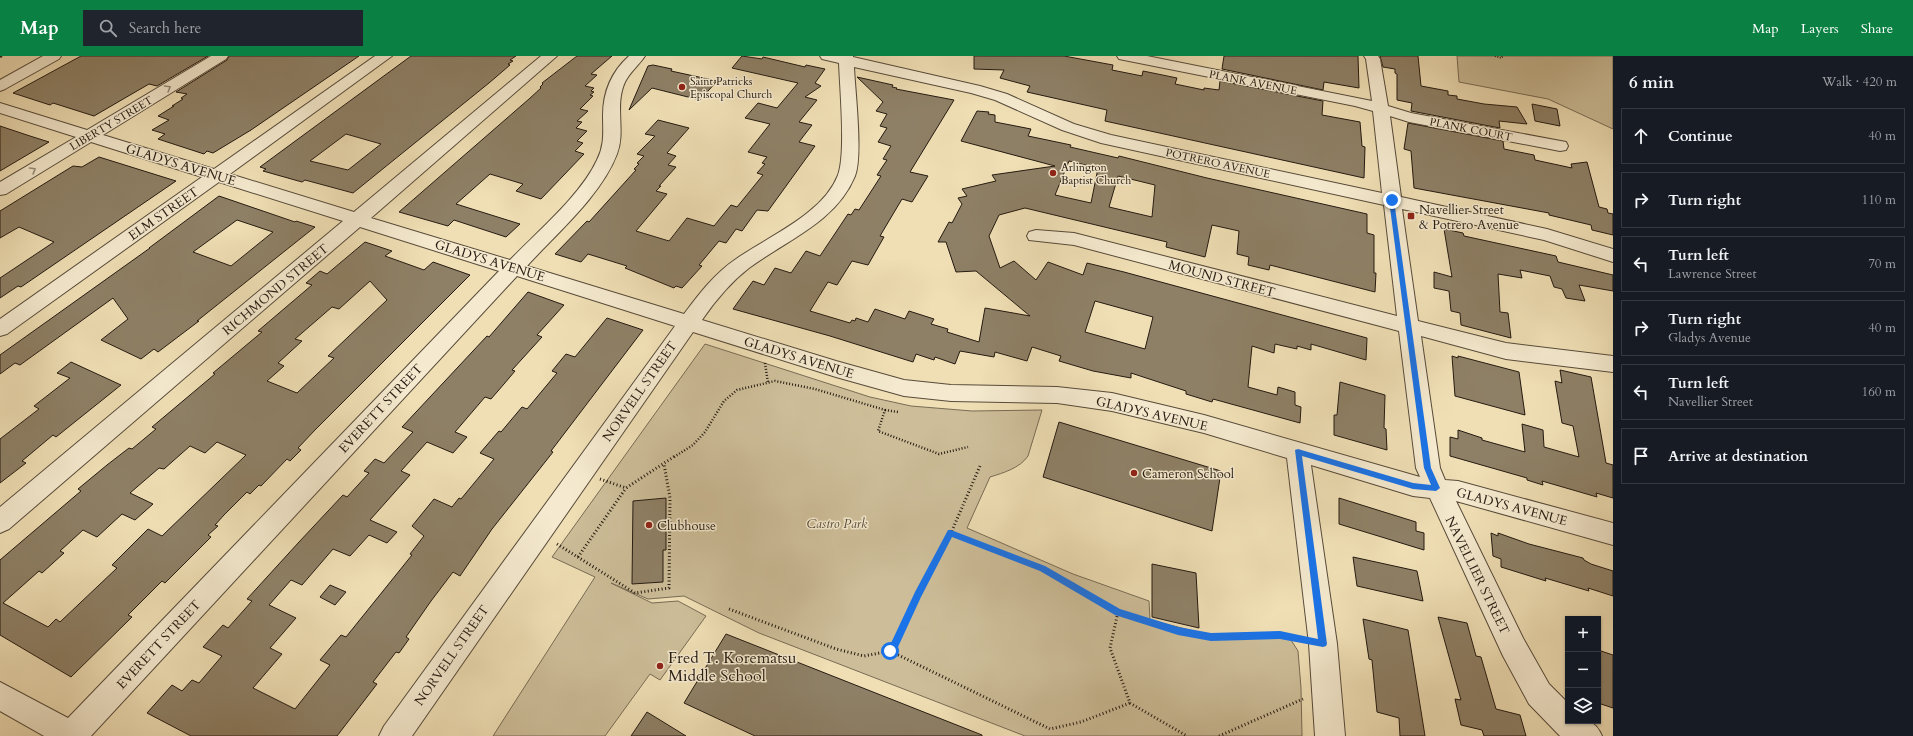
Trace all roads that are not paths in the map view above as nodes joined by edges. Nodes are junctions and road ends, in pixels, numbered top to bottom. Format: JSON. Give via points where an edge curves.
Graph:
{"nodes":[{"id":1,"x":54,"y":56,"type":"edge"},
{"id":2,"x":221,"y":56,"type":"edge"},
{"id":3,"x":386,"y":56,"type":"edge"},
{"id":4,"x":550,"y":56,"type":"edge"},
{"id":5,"x":638,"y":56,"type":"edge"},
{"id":6,"x":1124,"y":56,"type":"edge"},
{"id":7,"x":1371,"y":56,"type":"edge"},
{"id":8,"x":840,"y":57,"type":"edge"},
{"id":9,"x":0,"y":86,"type":"edge"},
{"id":10,"x":0,"y":108,"type":"edge"},
{"id":11,"x":1382,"y":109,"type":"junction"},
{"id":12,"x":90,"y":136,"type":"junction"},
{"id":13,"x":1560,"y":146,"type":"dead end"},
{"id":14,"x":217,"y":175,"type":"junction"},
{"id":15,"x":0,"y":190,"type":"edge"},
{"id":16,"x":1392,"y":200,"type":"junction"},
{"id":17,"x":358,"y":219,"type":"junction"},
{"id":18,"x":1036,"y":236,"type":"dead end"},
{"id":19,"x":1613,"y":256,"type":"edge"},
{"id":20,"x":512,"y":267,"type":"junction"},
{"id":21,"x":688,"y":323,"type":"junction"},
{"id":22,"x":1408,"y":326,"type":"junction"},
{"id":23,"x":0,"y":329,"type":"edge"},
{"id":24,"x":1613,"y":364,"type":"edge"},
{"id":25,"x":1298,"y":452,"type":"junction"},
{"id":26,"x":1436,"y":488,"type":"junction"},
{"id":27,"x":0,"y":522,"type":"edge"},
{"id":28,"x":1613,"y":534,"type":"edge"},
{"id":29,"x":0,"y":696,"type":"edge"},
{"id":30,"x":72,"y":736,"type":"edge"},
{"id":31,"x":394,"y":736,"type":"edge"},
{"id":32,"x":1330,"y":736,"type":"edge"},
{"id":33,"x":1586,"y":736,"type":"edge"}],
"edges":[{"from":1,"to":9,"type":"street"},
{"from":12,"to":2,"type":"street","name":"LIBERTY STREET","one_way":true},
{"from":3,"to":14,"type":"street","name":"ELM STREET"},
{"from":4,"to":17,"type":"street","name":"RICHMOND STREET"},
{"from":5,"to":20,"type":"street","name":"EVERETT STREET","via":[[620,75],[614,91],[611,106],[612,141],[606,161],[592,184]]},
{"from":6,"to":11,"type":"street","name":"PLANK AVENUE","via":[[1358,102]]},
{"from":7,"to":11,"type":"street","name":"NAVELLIER STREET"},
{"from":8,"to":16,"type":"street","name":"POTRERO AVENUE","via":[[975,89],[1001,97],[1068,127],[1107,139]]},
{"from":8,"to":21,"type":"street","name":"NORVELL STREET","via":[[850,152],[847,175],[817,215],[742,264],[722,281]]},
{"from":10,"to":12,"type":"street","name":"GLADYS AVENUE"},
{"from":11,"to":13,"type":"street","name":"PLANK COURT","via":[[1408,117]]},
{"from":11,"to":16,"type":"street","name":"NAVELLIER STREET"},
{"from":12,"to":14,"type":"street","name":"GLADYS AVENUE"},
{"from":15,"to":12,"type":"street","name":"LIBERTY STREET","one_way":true},
{"from":14,"to":17,"type":"street","name":"GLADYS AVENUE"},
{"from":14,"to":23,"type":"street","name":"ELM STREET"},
{"from":16,"to":19,"type":"street","name":"POTRERO AVENUE","via":[[1547,235]]},
{"from":16,"to":22,"type":"street","name":"NAVELLIER STREET"},
{"from":17,"to":20,"type":"street","name":"GLADYS AVENUE"},
{"from":17,"to":27,"type":"street","name":"RICHMOND STREET"},
{"from":18,"to":22,"type":"street","name":"MOUND STREET","via":[[1074,239]]},
{"from":20,"to":21,"type":"street","name":"GLADYS AVENUE"},
{"from":20,"to":30,"type":"street","name":"EVERETT STREET"},
{"from":21,"to":25,"type":"street","name":"GLADYS AVENUE","via":[[904,388],[951,393],[1057,395],[1112,402],[1204,424]]},
{"from":21,"to":31,"type":"street","name":"NORVELL STREET"},
{"from":22,"to":24,"type":"street","name":"MOUND STREET","via":[[1506,350]]},
{"from":22,"to":26,"type":"street","name":"NAVELLIER STREET","via":[[1428,468]]},
{"from":25,"to":26,"type":"street","name":"GLADYS AVENUE","via":[[1413,486]]},
{"from":25,"to":32,"type":"street","via":[[1323,644]]},
{"from":26,"to":28,"type":"street","name":"GLADYS AVENUE","via":[[1458,491]]},
{"from":26,"to":33,"type":"street","name":"NAVELLIER STREET","via":[[1513,647],[1540,694],[1571,727]]},
{"from":29,"to":30,"type":"street"}]}
